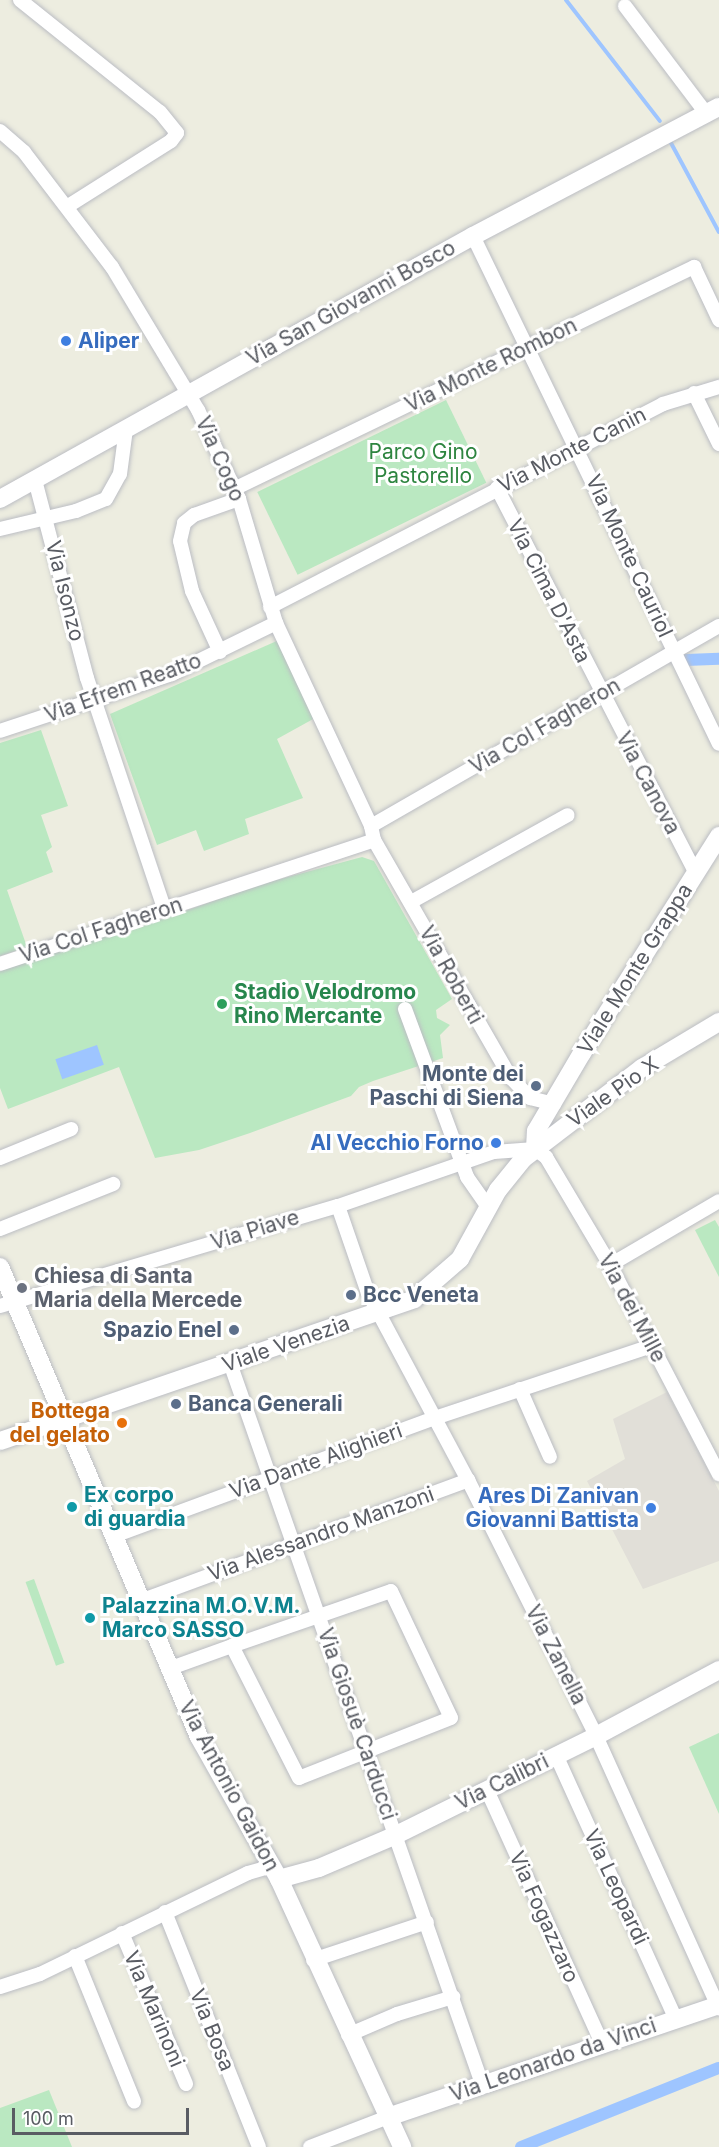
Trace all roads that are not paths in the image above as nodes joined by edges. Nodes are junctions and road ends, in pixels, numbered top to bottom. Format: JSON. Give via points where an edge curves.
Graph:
{"nodes":[{"id":1,"x":20,"y":0,"type":"edge"},
{"id":2,"x":625,"y":6,"type":"dead end"},
{"id":3,"x":713,"y":110,"type":"edge"},
{"id":4,"x":0,"y":131,"type":"edge"},
{"id":5,"x":68,"y":206,"type":"junction"},
{"id":6,"x":473,"y":236,"type":"junction"},
{"id":7,"x":719,"y":320,"type":"edge"},
{"id":8,"x":528,"y":348,"type":"junction"},
{"id":9,"x":719,"y":387,"type":"edge"},
{"id":10,"x":694,"y":393,"type":"junction"},
{"id":11,"x":188,"y":394,"type":"junction"},
{"id":12,"x":126,"y":429,"type":"junction"},
{"id":13,"x":719,"y":444,"type":"edge"},
{"id":14,"x":578,"y":448,"type":"junction"},
{"id":15,"x":35,"y":480,"type":"junction"},
{"id":16,"x":497,"y":488,"type":"junction"},
{"id":17,"x":237,"y":494,"type":"junction"},
{"id":18,"x":0,"y":499,"type":"edge"},
{"id":19,"x":46,"y":519,"type":"junction"},
{"id":20,"x":0,"y":529,"type":"edge"},
{"id":21,"x":270,"y":606,"type":"junction"},
{"id":22,"x":276,"y":623,"type":"junction"},
{"id":23,"x":719,"y":626,"type":"edge"},
{"id":24,"x":674,"y":651,"type":"junction"},
{"id":25,"x":220,"y":652,"type":"junction"},
{"id":26,"x":601,"y":694,"type":"junction"},
{"id":27,"x":94,"y":702,"type":"junction"},
{"id":28,"x":0,"y":731,"type":"edge"},
{"id":29,"x":719,"y":744,"type":"edge"},
{"id":30,"x":568,"y":815,"type":"dead end"},
{"id":31,"x":371,"y":825,"type":"junction"},
{"id":32,"x":719,"y":836,"type":"edge"},
{"id":33,"x":374,"y":840,"type":"junction"},
{"id":34,"x":695,"y":872,"type":"junction"},
{"id":35,"x":411,"y":902,"type":"junction"},
{"id":36,"x":164,"y":908,"type":"junction"},
{"id":37,"x":0,"y":964,"type":"edge"},
{"id":38,"x":405,"y":1009,"type":"dead end"},
{"id":39,"x":719,"y":1022,"type":"edge"},
{"id":40,"x":554,"y":1104,"type":"junction"},
{"id":41,"x":590,"y":1109,"type":"junction"},
{"id":42,"x":71,"y":1129,"type":"dead end"},
{"id":43,"x":535,"y":1149,"type":"junction"},
{"id":44,"x":494,"y":1152,"type":"junction"},
{"id":45,"x":0,"y":1158,"type":"edge"},
{"id":46,"x":462,"y":1164,"type":"junction"},
{"id":47,"x":513,"y":1170,"type":"junction"},
{"id":48,"x":113,"y":1184,"type":"dead end"},
{"id":49,"x":719,"y":1201,"type":"edge"},
{"id":50,"x":338,"y":1206,"type":"junction"},
{"id":51,"x":489,"y":1208,"type":"junction"},
{"id":52,"x":0,"y":1229,"type":"edge"},
{"id":53,"x":610,"y":1264,"type":"junction"},
{"id":54,"x":0,"y":1266,"type":"edge"},
{"id":55,"x":7,"y":1304,"type":"edge"},
{"id":56,"x":379,"y":1312,"type":"junction"},
{"id":57,"x":652,"y":1346,"type":"junction"},
{"id":58,"x":230,"y":1363,"type":"junction"},
{"id":59,"x":520,"y":1389,"type":"junction"},
{"id":60,"x":435,"y":1418,"type":"junction"},
{"id":61,"x":64,"y":1420,"type":"junction"},
{"id":62,"x":0,"y":1441,"type":"edge"},
{"id":63,"x":550,"y":1457,"type":"dead end"},
{"id":64,"x":719,"y":1474,"type":"edge"},
{"id":65,"x":272,"y":1477,"type":"junction"},
{"id":66,"x":468,"y":1480,"type":"junction"},
{"id":67,"x":114,"y":1536,"type":"junction"},
{"id":68,"x":294,"y":1544,"type":"junction"},
{"id":69,"x":140,"y":1600,"type":"junction"},
{"id":70,"x":319,"y":1616,"type":"junction"},
{"id":71,"x":232,"y":1646,"type":"junction"},
{"id":72,"x":168,"y":1668,"type":"junction"},
{"id":73,"x":719,"y":1670,"type":"edge"},
{"id":74,"x":596,"y":1736,"type":"junction"},
{"id":75,"x":367,"y":1752,"type":"junction"},
{"id":76,"x":556,"y":1755,"type":"junction"},
{"id":77,"x":487,"y":1790,"type":"junction"},
{"id":78,"x":396,"y":1835,"type":"junction"},
{"id":79,"x":276,"y":1873,"type":"junction"},
{"id":80,"x":165,"y":1912,"type":"junction"},
{"id":81,"x":427,"y":1922,"type":"junction"},
{"id":82,"x":122,"y":1933,"type":"junction"},
{"id":83,"x":75,"y":1956,"type":"junction"},
{"id":84,"x":313,"y":1959,"type":"junction"},
{"id":85,"x":0,"y":1987,"type":"edge"},
{"id":86,"x":453,"y":1997,"type":"junction"},
{"id":87,"x":718,"y":2007,"type":"edge"},
{"id":88,"x":676,"y":2019,"type":"junction"},
{"id":89,"x":348,"y":2035,"type":"junction"},
{"id":90,"x":602,"y":2044,"type":"junction"},
{"id":91,"x":186,"y":2084,"type":"dead end"},
{"id":92,"x":482,"y":2084,"type":"junction"},
{"id":93,"x":134,"y":2101,"type":"dead end"},
{"id":94,"x":388,"y":2117,"type":"junction"},
{"id":95,"x":259,"y":2147,"type":"edge"},
{"id":96,"x":310,"y":2147,"type":"edge"},
{"id":97,"x":402,"y":2147,"type":"edge"}],
"edges":[{"from":1,"to":5,"type":"street","via":[[160,112],[177,133],[171,141]]},
{"from":2,"to":3,"type":"street","name":"Via San Giovanni Bosco"},
{"from":3,"to":6,"type":"street","name":"Via San Giovanni Bosco"},
{"from":4,"to":5,"type":"street","name":"Via Cogo","via":[[24,152]]},
{"from":5,"to":11,"type":"street","name":"Via Cogo","via":[[112,267]]},
{"from":6,"to":8,"type":"street","name":"Via Monte Cauriol"},
{"from":6,"to":11,"type":"street","name":"Via San Giovanni Bosco"},
{"from":7,"to":8,"type":"street","name":"Via Monte Rombon","via":[[694,267]]},
{"from":8,"to":14,"type":"street","name":"Via Monte Cauriol"},
{"from":8,"to":17,"type":"street","name":"Via Monte Rombon"},
{"from":9,"to":10,"type":"street","name":"Via Monte Canin"},
{"from":10,"to":13,"type":"street"},
{"from":10,"to":14,"type":"street","name":"Via Monte Canin","via":[[663,404]]},
{"from":11,"to":12,"type":"street","name":"Via San Giovanni Bosco"},
{"from":11,"to":17,"type":"street","name":"Via Cogo","via":[[210,431]]},
{"from":12,"to":15,"type":"street","name":"Via San Giovanni Bosco"},
{"from":12,"to":19,"type":"street","via":[[120,474],[106,499]]},
{"from":14,"to":16,"type":"street","name":"Via Monte Canin"},
{"from":14,"to":24,"type":"street","name":"Via Monte Cauriol"},
{"from":15,"to":18,"type":"street","name":"Via San Giovanni Bosco"},
{"from":15,"to":19,"type":"street","name":"Via Isonzo"},
{"from":16,"to":21,"type":"street","name":"Via Monte Canin"},
{"from":16,"to":26,"type":"street","name":"Via Cima D'Asta"},
{"from":17,"to":21,"type":"street","name":"Via Cogo"},
{"from":17,"to":25,"type":"street","name":"Via Monte Rombon","via":[[184,523],[180,541],[192,591]]},
{"from":19,"to":20,"type":"street"},
{"from":19,"to":27,"type":"street","name":"Via Isonzo"},
{"from":21,"to":22,"type":"street","name":"Via Cogo"},
{"from":22,"to":25,"type":"street","name":"Via Efrem Reatto"},
{"from":22,"to":31,"type":"street","name":"Via Cogo"},
{"from":23,"to":24,"type":"street","name":"Via Col Fagheron"},
{"from":24,"to":26,"type":"street","name":"Via Col Fagheron"},
{"from":24,"to":29,"type":"street","name":"Via Monte Cauriol"},
{"from":25,"to":27,"type":"street","name":"Via Efrem Reatto"},
{"from":26,"to":31,"type":"street","name":"Via Col Fagheron"},
{"from":26,"to":34,"type":"street","name":"Via Canova"},
{"from":27,"to":28,"type":"street","name":"Via Efrem Reatto"},
{"from":27,"to":36,"type":"street","name":"Via Isonzo"},
{"from":30,"to":35,"type":"street"},
{"from":31,"to":33,"type":"street","name":"Via Roberti"},
{"from":32,"to":34,"type":"street","name":"Viale Monte Grappa"},
{"from":33,"to":35,"type":"street","name":"Via Roberti"},
{"from":33,"to":36,"type":"street","name":"Via Col Fagheron"},
{"from":34,"to":40,"type":"street","name":"Viale Monte Grappa","via":[[602,1019]]},
{"from":35,"to":40,"type":"street","name":"Via Roberti","via":[[511,1078],[530,1098]]},
{"from":36,"to":37,"type":"street","name":"Via Col Fagheron"},
{"from":38,"to":46,"type":"street"},
{"from":39,"to":41,"type":"street","name":"Viale Pio X","via":[[642,1068]]},
{"from":40,"to":41,"type":"street"},
{"from":40,"to":43,"type":"street","name":"Viale Monte Grappa","via":[[536,1131]]},
{"from":41,"to":43,"type":"street","name":"Viale Pio X"},
{"from":42,"to":45,"type":"street"},
{"from":43,"to":44,"type":"street","name":"Via Piave"},
{"from":43,"to":47,"type":"street","name":"Viale Pio X"},
{"from":43,"to":53,"type":"street","name":"Via dei Mille","via":[[546,1157]]},
{"from":44,"to":46,"type":"street","name":"Via Piave"},
{"from":44,"to":47,"type":"street","via":[[505,1154]]},
{"from":46,"to":50,"type":"street","name":"Via Piave"},
{"from":46,"to":51,"type":"street"},
{"from":47,"to":51,"type":"street","name":"Viale Venezia"},
{"from":48,"to":52,"type":"street"},
{"from":49,"to":53,"type":"street"},
{"from":50,"to":55,"type":"street","name":"Via Piave"},
{"from":50,"to":56,"type":"street","via":[[368,1293]]},
{"from":51,"to":56,"type":"street","name":"Viale Venezia","via":[[467,1249],[439,1280],[414,1299]]},
{"from":53,"to":57,"type":"street","name":"Via dei Mille"},
{"from":54,"to":55,"type":"street","name":"Via Antonio Gaidon"},
{"from":55,"to":61,"type":"street","name":"Via Antonio Gaidon"},
{"from":56,"to":58,"type":"street","name":"Viale Venezia"},
{"from":56,"to":60,"type":"street","name":"Via Zanella"},
{"from":57,"to":59,"type":"street","name":"Via Dante Alighieri"},
{"from":57,"to":64,"type":"street","name":"Via dei Mille"},
{"from":58,"to":61,"type":"street","name":"Viale Venezia"},
{"from":58,"to":65,"type":"street","name":"Via Giosuè Carducci"},
{"from":59,"to":60,"type":"street","name":"Via Dante Alighieri"},
{"from":59,"to":63,"type":"street"},
{"from":60,"to":65,"type":"street","name":"Via Dante Alighieri"},
{"from":60,"to":66,"type":"street","name":"Via Zanella"},
{"from":61,"to":62,"type":"street","name":"Viale Venezia"},
{"from":61,"to":67,"type":"street","name":"Via Antonio Gaidon"},
{"from":65,"to":67,"type":"street","name":"Via Dante Alighieri"},
{"from":65,"to":68,"type":"street","name":"Via Giosuè Carducci"},
{"from":66,"to":68,"type":"street","name":"Via Alessandro Manzoni"},
{"from":66,"to":74,"type":"street","name":"Via Zanella"},
{"from":67,"to":69,"type":"street","name":"Via Antonio Gaidon"},
{"from":68,"to":69,"type":"street","name":"Via Alessandro Manzoni"},
{"from":68,"to":70,"type":"street","name":"Via Giosuè Carducci"},
{"from":69,"to":72,"type":"street","name":"Via Antonio Gaidon"},
{"from":70,"to":71,"type":"street"},
{"from":70,"to":75,"type":"street","name":"Via Giosuè Carducci"},
{"from":70,"to":75,"type":"street","via":[[391,1591],[451,1718]]},
{"from":71,"to":72,"type":"street"},
{"from":71,"to":75,"type":"street","via":[[299,1778]]},
{"from":72,"to":79,"type":"street","name":"Via Antonio Gaidon","via":[[225,1788]]},
{"from":73,"to":74,"type":"street","name":"Via Calibri"},
{"from":74,"to":76,"type":"street","name":"Via Calibri"},
{"from":74,"to":87,"type":"street","name":"Via Zanella"},
{"from":75,"to":78,"type":"street","name":"Via Giosuè Carducci"},
{"from":76,"to":77,"type":"street","name":"Via Calibri"},
{"from":76,"to":88,"type":"street","name":"Via Leopardi"},
{"from":77,"to":78,"type":"street","name":"Via Calibri"},
{"from":77,"to":90,"type":"street","name":"Via Fogazzaro"},
{"from":78,"to":79,"type":"street","name":"Via Calibri","via":[[319,1868]]},
{"from":78,"to":81,"type":"street","name":"Via Giosuè Carducci"},
{"from":79,"to":80,"type":"street","name":"Via Marinoni","via":[[248,1873]]},
{"from":79,"to":84,"type":"street","name":"Via Antonio Gaidon"},
{"from":80,"to":82,"type":"street","name":"Via Marinoni"},
{"from":80,"to":95,"type":"street","name":"Via Bosa"},
{"from":81,"to":84,"type":"street"},
{"from":81,"to":86,"type":"street","name":"Via Giosuè Carducci"},
{"from":82,"to":83,"type":"street","name":"Via Marinoni"},
{"from":82,"to":91,"type":"street","name":"Via Marinoni"},
{"from":83,"to":85,"type":"street","name":"Via Marinoni","via":[[40,1974]]},
{"from":83,"to":93,"type":"street"},
{"from":84,"to":89,"type":"street","name":"Via Antonio Gaidon"},
{"from":86,"to":89,"type":"street","via":[[397,2014]]},
{"from":86,"to":92,"type":"street","name":"Via Giosuè Carducci"},
{"from":87,"to":88,"type":"street","name":"Via Leonardo da Vinci"},
{"from":88,"to":90,"type":"street","name":"Via Leonardo da Vinci"},
{"from":89,"to":94,"type":"street","name":"Via Antonio Gaidon"},
{"from":90,"to":92,"type":"street","name":"Via Leonardo da Vinci"},
{"from":92,"to":94,"type":"street","name":"Via Leonardo da Vinci"},
{"from":94,"to":96,"type":"street"},
{"from":94,"to":97,"type":"street","name":"Via Antonio Gaidon"}]}
